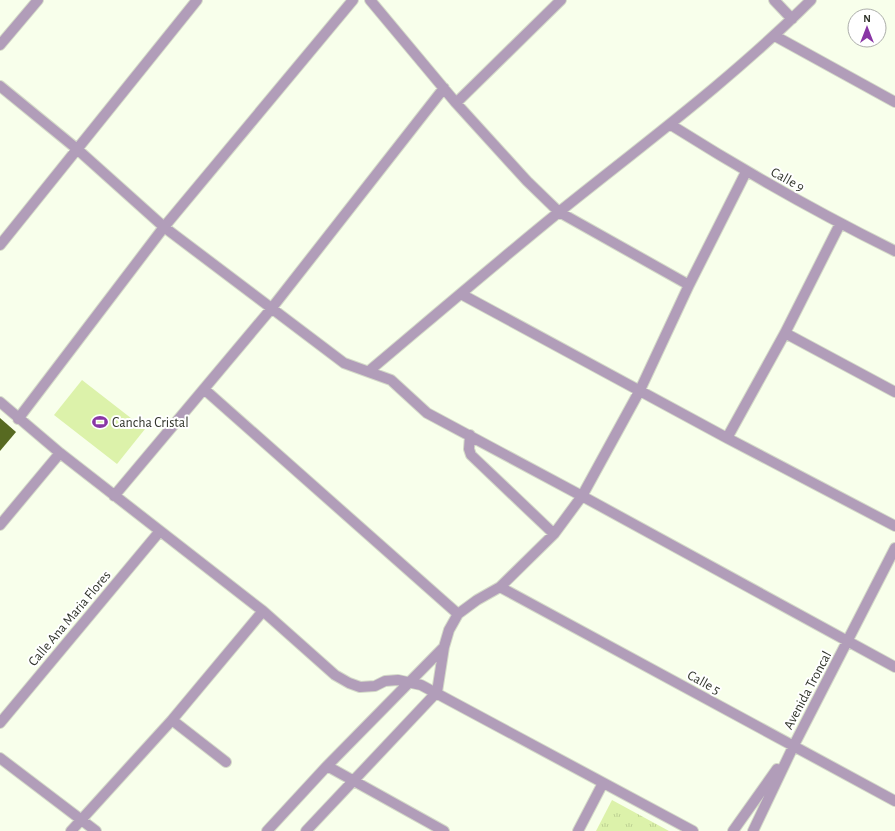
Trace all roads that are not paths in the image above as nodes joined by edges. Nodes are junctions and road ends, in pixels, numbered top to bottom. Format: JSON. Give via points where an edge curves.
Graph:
{"nodes":[{"id":1,"x":38,"y":0,"type":"edge"},
{"id":2,"x":197,"y":0,"type":"edge"},
{"id":3,"x":353,"y":0,"type":"edge"},
{"id":4,"x":370,"y":0,"type":"edge"},
{"id":5,"x":561,"y":0,"type":"edge"},
{"id":6,"x":774,"y":0,"type":"edge"},
{"id":7,"x":811,"y":0,"type":"edge"},
{"id":8,"x":792,"y":19,"type":"junction"},
{"id":9,"x":775,"y":36,"type":"junction"},
{"id":10,"x":0,"y":45,"type":"edge"},
{"id":11,"x":0,"y":86,"type":"edge"},
{"id":12,"x":444,"y":88,"type":"junction"},
{"id":13,"x":895,"y":102,"type":"edge"},
{"id":14,"x":456,"y":103,"type":"junction"},
{"id":15,"x":670,"y":125,"type":"junction"},
{"id":16,"x":77,"y":149,"type":"junction"},
{"id":17,"x":746,"y":172,"type":"junction"},
{"id":18,"x":559,"y":212,"type":"junction"},
{"id":19,"x":840,"y":224,"type":"junction"},
{"id":20,"x":164,"y":227,"type":"junction"},
{"id":21,"x":0,"y":245,"type":"edge"},
{"id":22,"x":895,"y":251,"type":"edge"},
{"id":23,"x":689,"y":285,"type":"junction"},
{"id":24,"x":461,"y":294,"type":"junction"},
{"id":25,"x":271,"y":309,"type":"junction"},
{"id":26,"x":784,"y":333,"type":"junction"},
{"id":27,"x":369,"y":371,"type":"junction"},
{"id":28,"x":204,"y":389,"type":"junction"},
{"id":29,"x":640,"y":390,"type":"junction"},
{"id":30,"x":895,"y":392,"type":"edge"},
{"id":31,"x":0,"y":402,"type":"edge"},
{"id":32,"x":18,"y":419,"type":"junction"},
{"id":33,"x":470,"y":435,"type":"junction"},
{"id":34,"x":727,"y":438,"type":"junction"},
{"id":35,"x":60,"y":453,"type":"junction"},
{"id":36,"x":114,"y":496,"type":"junction"},
{"id":37,"x":582,"y":496,"type":"junction"},
{"id":38,"x":0,"y":525,"type":"edge"},
{"id":39,"x":895,"y":526,"type":"edge"},
{"id":40,"x":160,"y":531,"type":"junction"},
{"id":41,"x":554,"y":534,"type":"junction"},
{"id":42,"x":895,"y":548,"type":"edge"},
{"id":43,"x":500,"y":586,"type":"junction"},
{"id":44,"x":263,"y":611,"type":"junction"},
{"id":45,"x":458,"y":614,"type":"junction"},
{"id":46,"x":848,"y":642,"type":"junction"},
{"id":47,"x":444,"y":647,"type":"junction"},
{"id":48,"x":895,"y":667,"type":"edge"},
{"id":49,"x":409,"y":682,"type":"junction"},
{"id":50,"x":437,"y":692,"type":"junction"},
{"id":51,"x":172,"y":720,"type":"junction"},
{"id":52,"x":0,"y":723,"type":"edge"},
{"id":53,"x":793,"y":747,"type":"junction"},
{"id":54,"x":0,"y":758,"type":"edge"},
{"id":55,"x":226,"y":762,"type":"dead end"},
{"id":56,"x":327,"y":766,"type":"junction"},
{"id":57,"x":352,"y":780,"type":"junction"},
{"id":58,"x":603,"y":784,"type":"junction"},
{"id":59,"x":895,"y":801,"type":"edge"},
{"id":60,"x":81,"y":819,"type":"junction"},
{"id":61,"x":736,"y":827,"type":"edge"},
{"id":62,"x":71,"y":831,"type":"edge"},
{"id":63,"x":96,"y":831,"type":"edge"},
{"id":64,"x":267,"y":831,"type":"edge"},
{"id":65,"x":306,"y":831,"type":"edge"},
{"id":66,"x":444,"y":831,"type":"edge"},
{"id":67,"x":578,"y":831,"type":"edge"},
{"id":68,"x":693,"y":831,"type":"edge"},
{"id":69,"x":753,"y":831,"type":"edge"}],
"edges":[{"from":1,"to":10,"type":"street"},
{"from":2,"to":16,"type":"street"},
{"from":3,"to":20,"type":"street"},
{"from":4,"to":12,"type":"street"},
{"from":5,"to":14,"type":"street"},
{"from":6,"to":8,"type":"street"},
{"from":7,"to":8,"type":"street"},
{"from":8,"to":9,"type":"street"},
{"from":9,"to":13,"type":"street"},
{"from":9,"to":15,"type":"street"},
{"from":11,"to":16,"type":"street"},
{"from":12,"to":14,"type":"street"},
{"from":12,"to":25,"type":"street"},
{"from":14,"to":18,"type":"street"},
{"from":15,"to":17,"type":"street","name":"Calle 9"},
{"from":15,"to":18,"type":"street"},
{"from":16,"to":20,"type":"street"},
{"from":16,"to":21,"type":"street"},
{"from":17,"to":19,"type":"street","name":"Calle 9"},
{"from":17,"to":23,"type":"street"},
{"from":18,"to":23,"type":"street"},
{"from":18,"to":24,"type":"street"},
{"from":19,"to":22,"type":"street","name":"Calle 9"},
{"from":19,"to":26,"type":"street"},
{"from":20,"to":25,"type":"street"},
{"from":20,"to":32,"type":"street"},
{"from":23,"to":29,"type":"street"},
{"from":24,"to":27,"type":"street"},
{"from":24,"to":29,"type":"street"},
{"from":25,"to":27,"type":"street","via":[[344,363]]},
{"from":25,"to":28,"type":"street"},
{"from":26,"to":30,"type":"street"},
{"from":26,"to":34,"type":"street"},
{"from":27,"to":33,"type":"street","via":[[391,380],[426,413]]},
{"from":28,"to":36,"type":"street"},
{"from":28,"to":45,"type":"street"},
{"from":29,"to":34,"type":"street"},
{"from":29,"to":37,"type":"street"},
{"from":31,"to":32,"type":"street"},
{"from":32,"to":35,"type":"street"},
{"from":33,"to":37,"type":"street"},
{"from":33,"to":41,"type":"street","via":[[471,455]]},
{"from":34,"to":39,"type":"street"},
{"from":35,"to":36,"type":"street"},
{"from":35,"to":38,"type":"street"},
{"from":36,"to":40,"type":"street"},
{"from":37,"to":41,"type":"street"},
{"from":37,"to":46,"type":"street"},
{"from":40,"to":44,"type":"street"},
{"from":40,"to":52,"type":"street","name":"Calle Ana Maria Flores"},
{"from":41,"to":43,"type":"street"},
{"from":42,"to":46,"type":"street","name":"Avenida Troncal"},
{"from":43,"to":45,"type":"street"},
{"from":43,"to":53,"type":"street","name":"Calle 5"},
{"from":44,"to":49,"type":"street","via":[[335,675],[349,684],[360,687],[375,686],[385,681]]},
{"from":44,"to":51,"type":"street"},
{"from":45,"to":47,"type":"street","via":[[449,630]]},
{"from":46,"to":48,"type":"street"},
{"from":46,"to":53,"type":"street","name":"Avenida Troncal"},
{"from":47,"to":49,"type":"street"},
{"from":47,"to":50,"type":"street"},
{"from":49,"to":50,"type":"street"},
{"from":49,"to":56,"type":"street"},
{"from":50,"to":57,"type":"street"},
{"from":50,"to":58,"type":"street"},
{"from":51,"to":55,"type":"street"},
{"from":51,"to":60,"type":"street"},
{"from":53,"to":59,"type":"street","name":"Calle 5"},
{"from":53,"to":61,"type":"street"},
{"from":53,"to":69,"type":"street","name":"Avenida Troncal"},
{"from":54,"to":60,"type":"street"},
{"from":56,"to":57,"type":"street"},
{"from":56,"to":64,"type":"street"},
{"from":57,"to":65,"type":"street"},
{"from":57,"to":66,"type":"street"},
{"from":58,"to":67,"type":"street"},
{"from":58,"to":68,"type":"street"},
{"from":60,"to":62,"type":"street"},
{"from":60,"to":63,"type":"street"},
{"from":61,"to":69,"type":"street","name":"Avenida Troncal"}]}
